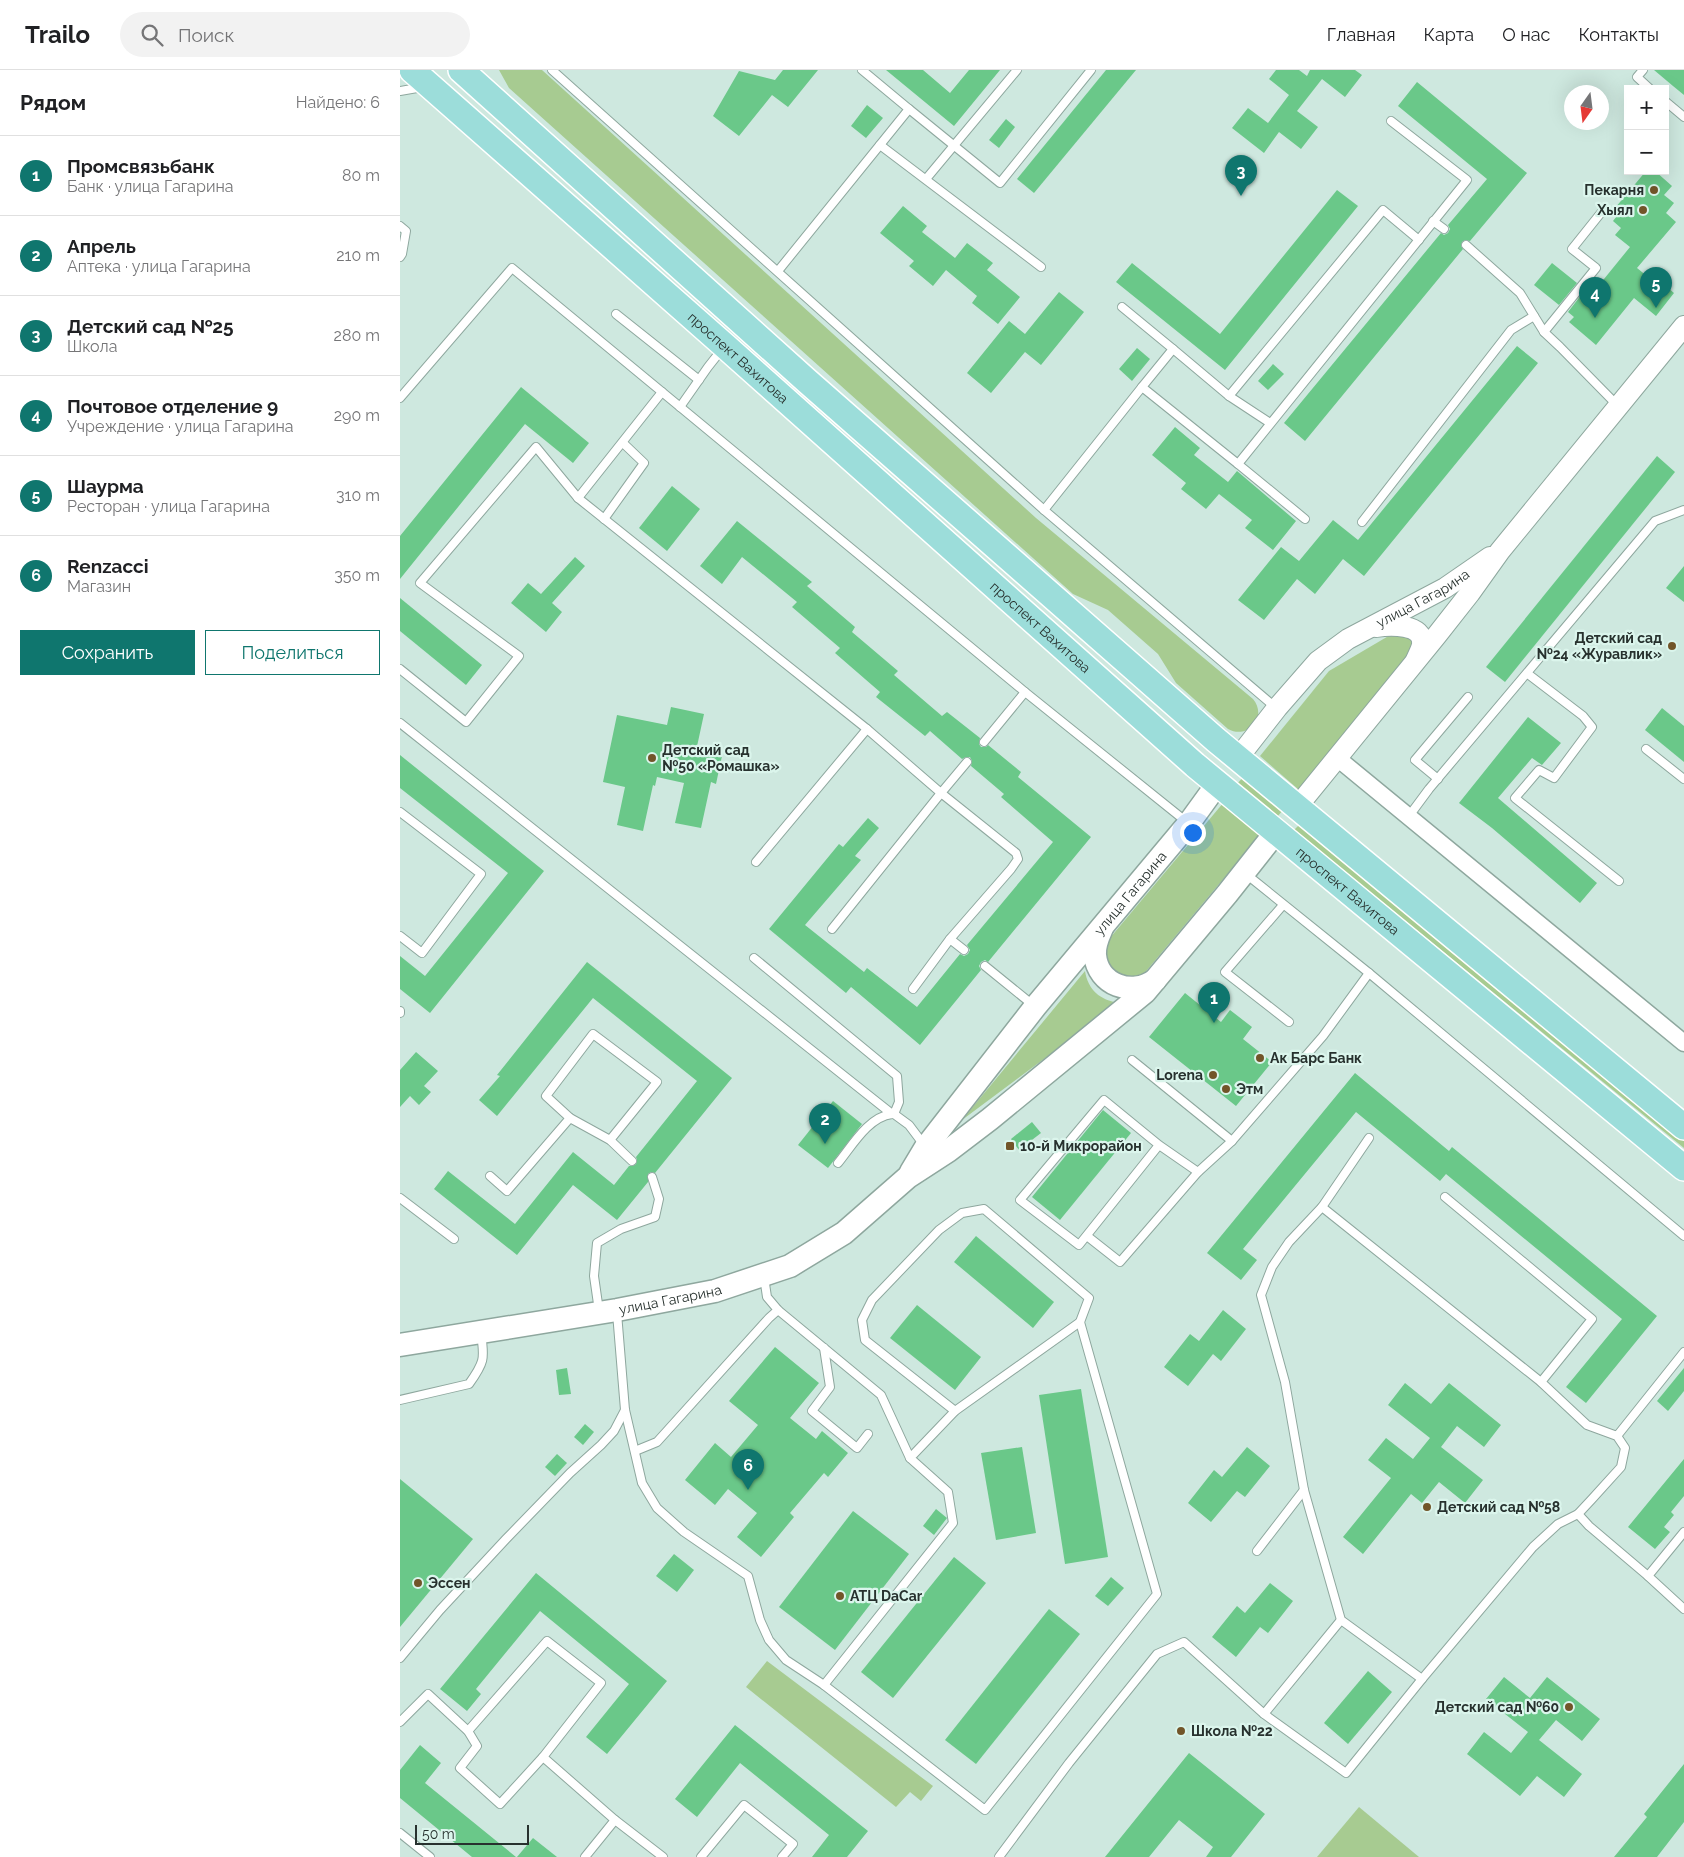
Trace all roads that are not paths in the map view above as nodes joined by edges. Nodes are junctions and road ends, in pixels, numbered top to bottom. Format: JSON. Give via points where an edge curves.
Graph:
{"nodes":[{"id":1,"x":461,"y":70,"type":"edge"},
{"id":2,"x":552,"y":70,"type":"edge"},
{"id":3,"x":862,"y":70,"type":"edge"},
{"id":4,"x":1017,"y":70,"type":"edge"},
{"id":5,"x":1091,"y":70,"type":"edge"},
{"id":6,"x":1643,"y":70,"type":"edge"},
{"id":7,"x":421,"y":78,"type":"edge"},
{"id":8,"x":1646,"y":85,"type":"edge"},
{"id":9,"x":400,"y":91,"type":"edge"},
{"id":10,"x":1669,"y":104,"type":"edge"},
{"id":11,"x":908,"y":109,"type":"junction"},
{"id":12,"x":1684,"y":117,"type":"edge"},
{"id":13,"x":1391,"y":121,"type":"dead end"},
{"id":14,"x":880,"y":145,"type":"junction"},
{"id":15,"x":954,"y":145,"type":"junction"},
{"id":16,"x":926,"y":179,"type":"junction"},
{"id":17,"x":1604,"y":209,"type":"dead end"},
{"id":18,"x":1433,"y":221,"type":"junction"},
{"id":19,"x":400,"y":226,"type":"edge"},
{"id":20,"x":1444,"y":229,"type":"dead end"},
{"id":21,"x":1419,"y":240,"type":"junction"},
{"id":22,"x":1466,"y":245,"type":"dead end"},
{"id":23,"x":400,"y":257,"type":"edge"},
{"id":24,"x":1041,"y":266,"type":"dead end"},
{"id":25,"x":778,"y":271,"type":"junction"},
{"id":26,"x":1122,"y":307,"type":"dead end"},
{"id":27,"x":616,"y":314,"type":"dead end"},
{"id":28,"x":1534,"y":316,"type":"junction"},
{"id":29,"x":1684,"y":326,"type":"edge"},
{"id":30,"x":1544,"y":332,"type":"junction"},
{"id":31,"x":725,"y":346,"type":"junction"},
{"id":32,"x":1173,"y":349,"type":"junction"},
{"id":33,"x":699,"y":380,"type":"junction"},
{"id":34,"x":1142,"y":387,"type":"junction"},
{"id":35,"x":662,"y":392,"type":"junction"},
{"id":36,"x":1230,"y":396,"type":"junction"},
{"id":37,"x":400,"y":398,"type":"edge"},
{"id":38,"x":680,"y":407,"type":"junction"},
{"id":39,"x":1618,"y":407,"type":"junction"},
{"id":40,"x":1270,"y":423,"type":"junction"},
{"id":41,"x":623,"y":443,"type":"junction"},
{"id":42,"x":1238,"y":464,"type":"junction"},
{"id":43,"x":578,"y":498,"type":"junction"},
{"id":44,"x":1044,"y":510,"type":"junction"},
{"id":45,"x":1684,"y":510,"type":"edge"},
{"id":46,"x":604,"y":519,"type":"junction"},
{"id":47,"x":1305,"y":519,"type":"dead end"},
{"id":48,"x":1362,"y":522,"type":"dead end"},
{"id":49,"x":1500,"y":551,"type":"junction"},
{"id":50,"x":1368,"y":628,"type":"junction"},
{"id":51,"x":1416,"y":662,"type":"junction"},
{"id":52,"x":400,"y":669,"type":"edge"},
{"id":53,"x":1528,"y":674,"type":"junction"},
{"id":54,"x":1024,"y":692,"type":"junction"},
{"id":55,"x":1468,"y":697,"type":"dead end"},
{"id":56,"x":1277,"y":708,"type":"junction"},
{"id":57,"x":400,"y":723,"type":"edge"},
{"id":58,"x":866,"y":729,"type":"junction"},
{"id":59,"x":984,"y":742,"type":"dead end"},
{"id":60,"x":1646,"y":749,"type":"dead end"},
{"id":61,"x":1336,"y":757,"type":"junction"},
{"id":62,"x":1238,"y":758,"type":"junction"},
{"id":63,"x":967,"y":762,"type":"dead end"},
{"id":64,"x":1438,"y":779,"type":"junction"},
{"id":65,"x":1684,"y":779,"type":"edge"},
{"id":66,"x":1218,"y":784,"type":"junction"},
{"id":67,"x":941,"y":793,"type":"junction"},
{"id":68,"x":1297,"y":807,"type":"junction"},
{"id":69,"x":401,"y":815,"type":"edge"},
{"id":70,"x":1409,"y":816,"type":"junction"},
{"id":71,"x":1189,"y":823,"type":"junction"},
{"id":72,"x":1276,"y":832,"type":"junction"},
{"id":73,"x":756,"y":862,"type":"dead end"},
{"id":74,"x":1244,"y":873,"type":"junction"},
{"id":75,"x":1618,"y":882,"type":"dead end"},
{"id":76,"x":1283,"y":905,"type":"junction"},
{"id":77,"x":1103,"y":924,"type":"junction"},
{"id":78,"x":832,"y":929,"type":"dead end"},
{"id":79,"x":400,"y":936,"type":"edge"},
{"id":80,"x":950,"y":939,"type":"junction"},
{"id":81,"x":964,"y":950,"type":"dead end"},
{"id":82,"x":754,"y":958,"type":"dead end"},
{"id":83,"x":985,"y":966,"type":"dead end"},
{"id":84,"x":1163,"y":972,"type":"junction"},
{"id":85,"x":1369,"y":973,"type":"junction"},
{"id":86,"x":913,"y":989,"type":"dead end"},
{"id":87,"x":1035,"y":1007,"type":"junction"},
{"id":88,"x":1289,"y":1022,"type":"dead end"},
{"id":89,"x":1684,"y":1043,"type":"edge"},
{"id":90,"x":1132,"y":1060,"type":"dead end"},
{"id":91,"x":893,"y":1114,"type":"junction"},
{"id":92,"x":570,"y":1118,"type":"junction"},
{"id":93,"x":1684,"y":1126,"type":"edge"},
{"id":94,"x":1369,"y":1138,"type":"dead end"},
{"id":95,"x":610,"y":1140,"type":"junction"},
{"id":96,"x":1232,"y":1141,"type":"junction"},
{"id":97,"x":1159,"y":1145,"type":"junction"},
{"id":98,"x":926,"y":1147,"type":"junction"},
{"id":99,"x":632,"y":1162,"type":"dead end"},
{"id":100,"x":838,"y":1163,"type":"dead end"},
{"id":101,"x":1684,"y":1168,"type":"edge"},
{"id":102,"x":1198,"y":1172,"type":"junction"},
{"id":103,"x":490,"y":1176,"type":"dead end"},
{"id":104,"x":908,"y":1177,"type":"junction"},
{"id":105,"x":652,"y":1178,"type":"dead end"},
{"id":106,"x":1444,"y":1197,"type":"dead end"},
{"id":107,"x":400,"y":1198,"type":"edge"},
{"id":108,"x":1322,"y":1207,"type":"junction"},
{"id":109,"x":1087,"y":1236,"type":"junction"},
{"id":110,"x":1684,"y":1236,"type":"edge"},
{"id":111,"x":454,"y":1239,"type":"dead end"},
{"id":112,"x":764,"y":1275,"type":"junction"},
{"id":113,"x":778,"y":1310,"type":"junction"},
{"id":114,"x":608,"y":1312,"type":"junction"},
{"id":115,"x":1080,"y":1322,"type":"junction"},
{"id":116,"x":480,"y":1331,"type":"junction"},
{"id":117,"x":400,"y":1344,"type":"edge"},
{"id":118,"x":824,"y":1348,"type":"junction"},
{"id":119,"x":1684,"y":1352,"type":"edge"},
{"id":120,"x":1541,"y":1382,"type":"junction"},
{"id":121,"x":400,"y":1400,"type":"edge"},
{"id":122,"x":625,"y":1410,"type":"junction"},
{"id":123,"x":955,"y":1411,"type":"junction"},
{"id":124,"x":868,"y":1434,"type":"dead end"},
{"id":125,"x":1617,"y":1436,"type":"junction"},
{"id":126,"x":635,"y":1451,"type":"junction"},
{"id":127,"x":910,"y":1458,"type":"junction"},
{"id":128,"x":1304,"y":1490,"type":"junction"},
{"id":129,"x":1578,"y":1514,"type":"junction"},
{"id":130,"x":1684,"y":1532,"type":"edge"},
{"id":131,"x":1257,"y":1551,"type":"dead end"},
{"id":132,"x":1648,"y":1576,"type":"junction"},
{"id":133,"x":1684,"y":1609,"type":"edge"},
{"id":134,"x":1341,"y":1620,"type":"junction"},
{"id":135,"x":400,"y":1658,"type":"edge"},
{"id":136,"x":1422,"y":1679,"type":"junction"},
{"id":137,"x":824,"y":1685,"type":"junction"},
{"id":138,"x":1264,"y":1714,"type":"junction"},
{"id":139,"x":400,"y":1722,"type":"edge"},
{"id":140,"x":468,"y":1732,"type":"junction"},
{"id":141,"x":543,"y":1757,"type":"junction"},
{"id":142,"x":615,"y":1820,"type":"junction"},
{"id":143,"x":400,"y":1833,"type":"edge"},
{"id":144,"x":430,"y":1857,"type":"edge"},
{"id":145,"x":585,"y":1857,"type":"edge"},
{"id":146,"x":663,"y":1857,"type":"edge"},
{"id":147,"x":701,"y":1857,"type":"edge"},
{"id":148,"x":782,"y":1857,"type":"edge"},
{"id":149,"x":999,"y":1857,"type":"edge"}],
"edges":[{"from":1,"to":62,"type":"main road","name":"проспект Вахитова","via":[[807,381]]},
{"from":2,"to":25,"type":"lane"},
{"from":3,"to":11,"type":"lane"},
{"from":4,"to":15,"type":"lane"},
{"from":5,"to":15,"type":"lane","via":[[1000,183]]},
{"from":6,"to":8,"type":"lane","via":[[1637,77]]},
{"from":7,"to":9,"type":"lane"},
{"from":7,"to":31,"type":"main road","name":"проспект Вахитова"},
{"from":10,"to":12,"type":"lane"},
{"from":11,"to":14,"type":"lane"},
{"from":11,"to":15,"type":"lane"},
{"from":13,"to":18,"type":"lane","via":[[1468,180]]},
{"from":14,"to":16,"type":"lane"},
{"from":14,"to":25,"type":"lane"},
{"from":15,"to":16,"type":"lane"},
{"from":16,"to":24,"type":"lane"},
{"from":17,"to":30,"type":"lane","via":[[1572,249],[1596,268]]},
{"from":18,"to":20,"type":"lane"},
{"from":18,"to":21,"type":"lane"},
{"from":19,"to":23,"type":"lane","via":[[406,231]]},
{"from":21,"to":36,"type":"lane","via":[[1383,210]]},
{"from":21,"to":40,"type":"lane"},
{"from":22,"to":28,"type":"lane","via":[[1520,293]]},
{"from":25,"to":44,"type":"lane"},
{"from":26,"to":32,"type":"lane"},
{"from":27,"to":33,"type":"lane"},
{"from":28,"to":30,"type":"lane"},
{"from":28,"to":48,"type":"lane","via":[[1511,330]]},
{"from":29,"to":39,"type":"street","name":"улица Гагарина"},
{"from":30,"to":39,"type":"lane"},
{"from":31,"to":33,"type":"lane"},
{"from":31,"to":66,"type":"main road","name":"проспект Вахитова"},
{"from":32,"to":34,"type":"lane"},
{"from":32,"to":36,"type":"lane"},
{"from":33,"to":38,"type":"lane"},
{"from":34,"to":42,"type":"lane"},
{"from":34,"to":44,"type":"lane"},
{"from":35,"to":37,"type":"lane","via":[[512,268]]},
{"from":35,"to":38,"type":"lane"},
{"from":35,"to":41,"type":"lane"},
{"from":36,"to":40,"type":"lane"},
{"from":38,"to":54,"type":"lane"},
{"from":39,"to":49,"type":"street","name":"улица Гагарина"},
{"from":40,"to":42,"type":"lane"},
{"from":41,"to":43,"type":"lane"},
{"from":41,"to":46,"type":"lane","via":[[644,463]]},
{"from":42,"to":47,"type":"lane"},
{"from":43,"to":46,"type":"lane"},
{"from":43,"to":52,"type":"lane","via":[[536,447],[420,583],[519,656],[466,722]]},
{"from":44,"to":56,"type":"lane"},
{"from":45,"to":53,"type":"lane","via":[[1655,521]]},
{"from":46,"to":58,"type":"lane"},
{"from":49,"to":50,"type":"street","name":"улица Гагарина","via":[[1445,588]]},
{"from":49,"to":51,"type":"street","name":"улица Гагарина"},
{"from":50,"to":51,"type":"street","via":[[1400,626],[1418,632],[1422,644]]},
{"from":50,"to":56,"type":"street","name":"улица Гагарина","via":[[1318,661]]},
{"from":51,"to":61,"type":"street","name":"улица Гагарина"},
{"from":53,"to":64,"type":"lane"},
{"from":53,"to":75,"type":"lane","via":[[1592,727],[1554,778],[1539,770],[1515,798]]},
{"from":54,"to":59,"type":"lane"},
{"from":54,"to":71,"type":"lane"},
{"from":55,"to":64,"type":"lane","via":[[1415,760]]},
{"from":56,"to":62,"type":"street","name":"улица Гагарина"},
{"from":57,"to":91,"type":"lane"},
{"from":58,"to":67,"type":"lane"},
{"from":58,"to":73,"type":"lane"},
{"from":60,"to":65,"type":"lane"},
{"from":61,"to":68,"type":"street","name":"улица Гагарина"},
{"from":61,"to":70,"type":"street"},
{"from":62,"to":66,"type":"main road","name":"улица Гагарина"},
{"from":62,"to":68,"type":"main road","name":"проспект Вахитова"},
{"from":63,"to":67,"type":"lane"},
{"from":64,"to":70,"type":"lane"},
{"from":66,"to":71,"type":"main road","name":"улица Гагарина"},
{"from":66,"to":72,"type":"main road","name":"проспект Вахитова"},
{"from":67,"to":78,"type":"lane"},
{"from":67,"to":80,"type":"lane","via":[[1018,859]]},
{"from":68,"to":72,"type":"main road","name":"улица Гагарина"},
{"from":68,"to":93,"type":"main road","name":"проспект Вахитова"},
{"from":69,"to":79,"type":"lane","via":[[481,874],[422,953]]},
{"from":70,"to":89,"type":"street"},
{"from":71,"to":77,"type":"main road","name":"улица Гагарина"},
{"from":72,"to":74,"type":"main road","name":"улица Гагарина"},
{"from":72,"to":101,"type":"main road","name":"проспект Вахитова"},
{"from":74,"to":76,"type":"lane"},
{"from":74,"to":84,"type":"main road","name":"улица Гагарина"},
{"from":76,"to":85,"type":"lane"},
{"from":76,"to":88,"type":"lane","via":[[1226,972]]},
{"from":77,"to":84,"type":"main road","via":[[1096,941],[1095,955],[1099,969],[1108,980],[1121,987],[1136,988],[1149,984]]},
{"from":77,"to":87,"type":"main road","name":"улица Гагарина"},
{"from":80,"to":81,"type":"lane"},
{"from":80,"to":86,"type":"lane"},
{"from":82,"to":91,"type":"lane","via":[[897,1076],[899,1102]]},
{"from":83,"to":87,"type":"lane"},
{"from":84,"to":104,"type":"main road","name":"улица Гагарина","via":[[1145,992],[990,1119]]},
{"from":85,"to":96,"type":"lane","via":[[1323,1036]]},
{"from":85,"to":110,"type":"lane"},
{"from":87,"to":98,"type":"main road","name":"улица Гагарина"},
{"from":90,"to":96,"type":"lane"},
{"from":91,"to":98,"type":"lane","via":[[909,1125]]},
{"from":91,"to":100,"type":"lane","via":[[884,1115],[869,1125]]},
{"from":92,"to":95,"type":"lane"},
{"from":92,"to":95,"type":"lane","via":[[546,1096],[593,1034],[657,1082]]},
{"from":92,"to":103,"type":"lane","via":[[507,1191]]},
{"from":94,"to":108,"type":"lane"},
{"from":95,"to":99,"type":"lane"},
{"from":96,"to":102,"type":"lane"},
{"from":97,"to":102,"type":"lane"},
{"from":97,"to":109,"type":"lane"},
{"from":97,"to":109,"type":"lane","via":[[1104,1100],[1020,1200],[1079,1245]]},
{"from":98,"to":104,"type":"main road","name":"улица Гагарина"},
{"from":102,"to":109,"type":"lane","via":[[1120,1262]]},
{"from":104,"to":112,"type":"main road","name":"улица Гагарина","via":[[844,1233],[790,1266]]},
{"from":105,"to":114,"type":"lane","via":[[658,1198],[655,1217],[621,1229],[597,1244],[594,1276]]},
{"from":106,"to":120,"type":"lane","via":[[1592,1318]]},
{"from":107,"to":111,"type":"lane"},
{"from":108,"to":120,"type":"lane"},
{"from":108,"to":128,"type":"lane","via":[[1289,1242],[1272,1268],[1261,1295],[1284,1382]]},
{"from":112,"to":113,"type":"lane","via":[[767,1297]]},
{"from":112,"to":114,"type":"main road","name":"улица Гагарина","via":[[715,1290]]},
{"from":113,"to":118,"type":"lane"},
{"from":113,"to":126,"type":"lane","via":[[657,1442]]},
{"from":114,"to":116,"type":"main road","name":"улица Гагарина"},
{"from":114,"to":122,"type":"lane"},
{"from":115,"to":123,"type":"lane"},
{"from":115,"to":123,"type":"lane","via":[[1089,1298],[984,1209],[962,1213],[939,1230],[872,1300],[862,1320],[865,1340]]},
{"from":115,"to":137,"type":"lane","via":[[1157,1594],[985,1810]]},
{"from":116,"to":117,"type":"main road","name":"улица Гагарина"},
{"from":116,"to":121,"type":"lane","via":[[484,1356],[480,1369],[469,1384]]},
{"from":118,"to":124,"type":"lane","via":[[830,1387],[812,1410],[857,1448]]},
{"from":118,"to":127,"type":"lane","via":[[881,1395]]},
{"from":119,"to":125,"type":"lane"},
{"from":120,"to":125,"type":"lane","via":[[1587,1425]]},
{"from":122,"to":126,"type":"lane"},
{"from":122,"to":135,"type":"lane","via":[[614,1431],[506,1539]]},
{"from":123,"to":127,"type":"lane"},
{"from":125,"to":129,"type":"lane","via":[[1626,1448],[1621,1467]]},
{"from":126,"to":137,"type":"lane","via":[[642,1483],[657,1508],[684,1532],[748,1576],[769,1640],[786,1660]]},
{"from":127,"to":137,"type":"lane","via":[[948,1492],[953,1523]]},
{"from":128,"to":131,"type":"lane"},
{"from":128,"to":134,"type":"lane"},
{"from":129,"to":132,"type":"lane"},
{"from":129,"to":136,"type":"lane","via":[[1558,1524],[1533,1547]]},
{"from":130,"to":132,"type":"lane"},
{"from":132,"to":133,"type":"lane"},
{"from":134,"to":136,"type":"lane"},
{"from":134,"to":138,"type":"lane"},
{"from":136,"to":138,"type":"lane","via":[[1346,1773]]},
{"from":138,"to":149,"type":"lane","via":[[1184,1642],[1157,1654]]},
{"from":139,"to":140,"type":"lane","via":[[428,1694]]},
{"from":140,"to":141,"type":"lane","via":[[477,1746],[460,1768],[500,1804]]},
{"from":140,"to":141,"type":"lane","via":[[546,1641],[601,1684]]},
{"from":141,"to":142,"type":"lane"},
{"from":142,"to":145,"type":"lane"},
{"from":142,"to":146,"type":"lane"},
{"from":143,"to":144,"type":"lane"},
{"from":147,"to":148,"type":"lane","via":[[744,1805],[793,1844]]}]}
